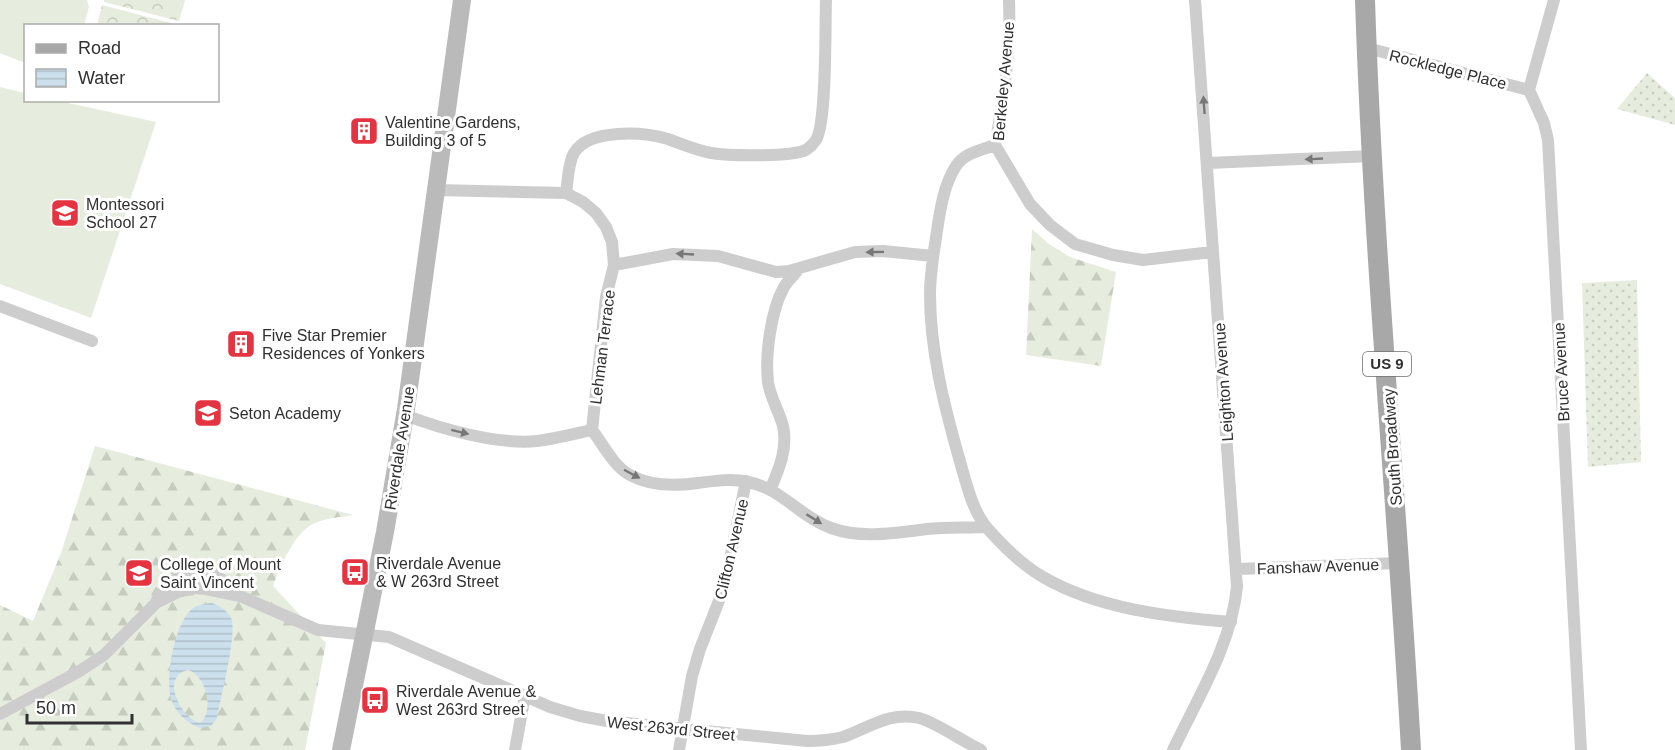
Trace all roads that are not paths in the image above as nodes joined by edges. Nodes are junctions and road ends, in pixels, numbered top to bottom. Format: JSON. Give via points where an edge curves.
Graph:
{"nodes":[{"id":1,"x":462,"y":0,"type":"edge"},
{"id":2,"x":826,"y":0,"type":"edge"},
{"id":3,"x":1009,"y":0,"type":"edge"},
{"id":4,"x":1195,"y":0,"type":"edge"},
{"id":5,"x":1365,"y":0,"type":"edge"},
{"id":6,"x":1554,"y":0,"type":"edge"},
{"id":7,"x":1367,"y":48,"type":"junction"},
{"id":8,"x":1529,"y":90,"type":"junction"},
{"id":9,"x":995,"y":145,"type":"junction"},
{"id":10,"x":1372,"y":156,"type":"junction"},
{"id":11,"x":1208,"y":164,"type":"junction"},
{"id":12,"x":436,"y":190,"type":"junction"},
{"id":13,"x":566,"y":193,"type":"junction"},
{"id":14,"x":1212,"y":252,"type":"junction"},
{"id":15,"x":933,"y":256,"type":"junction"},
{"id":16,"x":614,"y":265,"type":"junction"},
{"id":17,"x":800,"y":268,"type":"junction"},
{"id":18,"x":0,"y":306,"type":"edge"},
{"id":19,"x":92,"y":341,"type":"dead end"},
{"id":20,"x":405,"y":415,"type":"junction"},
{"id":21,"x":592,"y":430,"type":"junction"},
{"id":22,"x":747,"y":481,"type":"junction"},
{"id":23,"x":771,"y":488,"type":"junction"},
{"id":24,"x":986,"y":527,"type":"junction"},
{"id":25,"x":1399,"y":563,"type":"junction"},
{"id":26,"x":1237,"y":569,"type":"junction"},
{"id":27,"x":240,"y":596,"type":"junction"},
{"id":28,"x":156,"y":603,"type":"junction"},
{"id":29,"x":1231,"y":622,"type":"junction"},
{"id":30,"x":364,"y":634,"type":"junction"},
{"id":31,"x":525,"y":695,"type":"junction"},
{"id":32,"x":0,"y":714,"type":"edge"},
{"id":33,"x":684,"y":729,"type":"junction"},
{"id":34,"x":828,"y":745,"type":"edge"},
{"id":35,"x":341,"y":750,"type":"edge"},
{"id":36,"x":515,"y":750,"type":"edge"},
{"id":37,"x":679,"y":750,"type":"edge"},
{"id":38,"x":981,"y":750,"type":"edge"},
{"id":39,"x":1173,"y":750,"type":"edge"},
{"id":40,"x":1411,"y":750,"type":"edge"},
{"id":41,"x":1581,"y":750,"type":"edge"}],
"edges":[{"from":1,"to":12,"type":"main road","name":"Riverdale Avenue"},
{"from":2,"to":13,"type":"street","via":[[823,105],[817,139],[807,149],[737,155],[712,153],[641,134],[600,137],[582,143],[573,154]]},
{"from":3,"to":9,"type":"street","name":"Berkeley Avenue","via":[[1008,54]]},
{"from":11,"to":4,"type":"street","name":"Leighton Avenue","one_way":true},
{"from":5,"to":7,"type":"main road","name":"South Broadway","number":"US 9"},
{"from":6,"to":8,"type":"street"},
{"from":7,"to":8,"type":"street","name":"Rockledge Place"},
{"from":7,"to":10,"type":"main road","name":"South Broadway","number":"US 9"},
{"from":8,"to":41,"type":"street","name":"Bruce Avenue","via":[[1548,140]]},
{"from":9,"to":14,"type":"street","name":"Berkeley Avenue","via":[[1030,204],[1076,244],[1143,260]]},
{"from":9,"to":15,"type":"street","via":[[966,155],[956,165],[940,214]]},
{"from":10,"to":11,"type":"street","one_way":true},
{"from":10,"to":25,"type":"main road","name":"South Broadway","number":"US 9"},
{"from":11,"to":14,"type":"street","name":"Leighton Avenue"},
{"from":12,"to":13,"type":"street"},
{"from":12,"to":20,"type":"main road","name":"Riverdale Avenue"},
{"from":13,"to":16,"type":"street","via":[[597,213],[612,242]]},
{"from":14,"to":26,"type":"street","name":"Leighton Avenue"},
{"from":15,"to":17,"type":"street","one_way":true,"via":[[855,252]]},
{"from":15,"to":24,"type":"street","via":[[930,294],[944,405],[977,511]]},
{"from":17,"to":16,"type":"street","one_way":true,"via":[[776,272],[718,256],[673,254]]},
{"from":16,"to":21,"type":"street","name":"Lehman Terrace","via":[[606,297]]},
{"from":17,"to":23,"type":"street","name":"Clifton Avenue","via":[[785,286],[771,325],[768,382],[783,428],[784,449]]},
{"from":18,"to":19,"type":"street"},
{"from":20,"to":21,"type":"street","one_way":true,"via":[[485,438],[536,441]]},
{"from":20,"to":30,"type":"main road","name":"Riverdale Avenue"},
{"from":21,"to":22,"type":"street","one_way":true,"via":[[629,475],[647,481],[679,486]]},
{"from":22,"to":23,"type":"street"},
{"from":22,"to":33,"type":"street","name":"Clifton Avenue","via":[[724,588],[692,676]]},
{"from":23,"to":24,"type":"street","one_way":true,"via":[[816,522],[834,530],[880,535]]},
{"from":24,"to":29,"type":"street","via":[[1021,562],[1070,589],[1167,615]]},
{"from":25,"to":26,"type":"street","name":"Fanshaw Avenue"},
{"from":25,"to":40,"type":"main road","name":"South Broadway","number":"US 9"},
{"from":26,"to":29,"type":"street","name":"Leighton Avenue"},
{"from":27,"to":28,"type":"street","via":[[195,588]]},
{"from":27,"to":28,"type":"street","via":[[219,576],[195,569],[180,575],[159,594]]},
{"from":27,"to":30,"type":"street","name":"West 263rd Street","via":[[318,630]]},
{"from":28,"to":32,"type":"street","via":[[104,655]]},
{"from":29,"to":39,"type":"street","name":"Leighton Avenue","via":[[1213,670]]},
{"from":30,"to":31,"type":"street","name":"West 263rd Street","via":[[396,640]]},
{"from":30,"to":35,"type":"main road","name":"Riverdale Avenue"},
{"from":31,"to":33,"type":"street","name":"West 263rd Street","via":[[593,719]]},
{"from":31,"to":36,"type":"street"},
{"from":33,"to":34,"type":"street","name":"West 263rd Street"},
{"from":33,"to":37,"type":"street","name":"Clifton Avenue"},
{"from":34,"to":38,"type":"street","name":"West 263rd Street","via":[[880,720],[908,717],[920,718]]}]}
